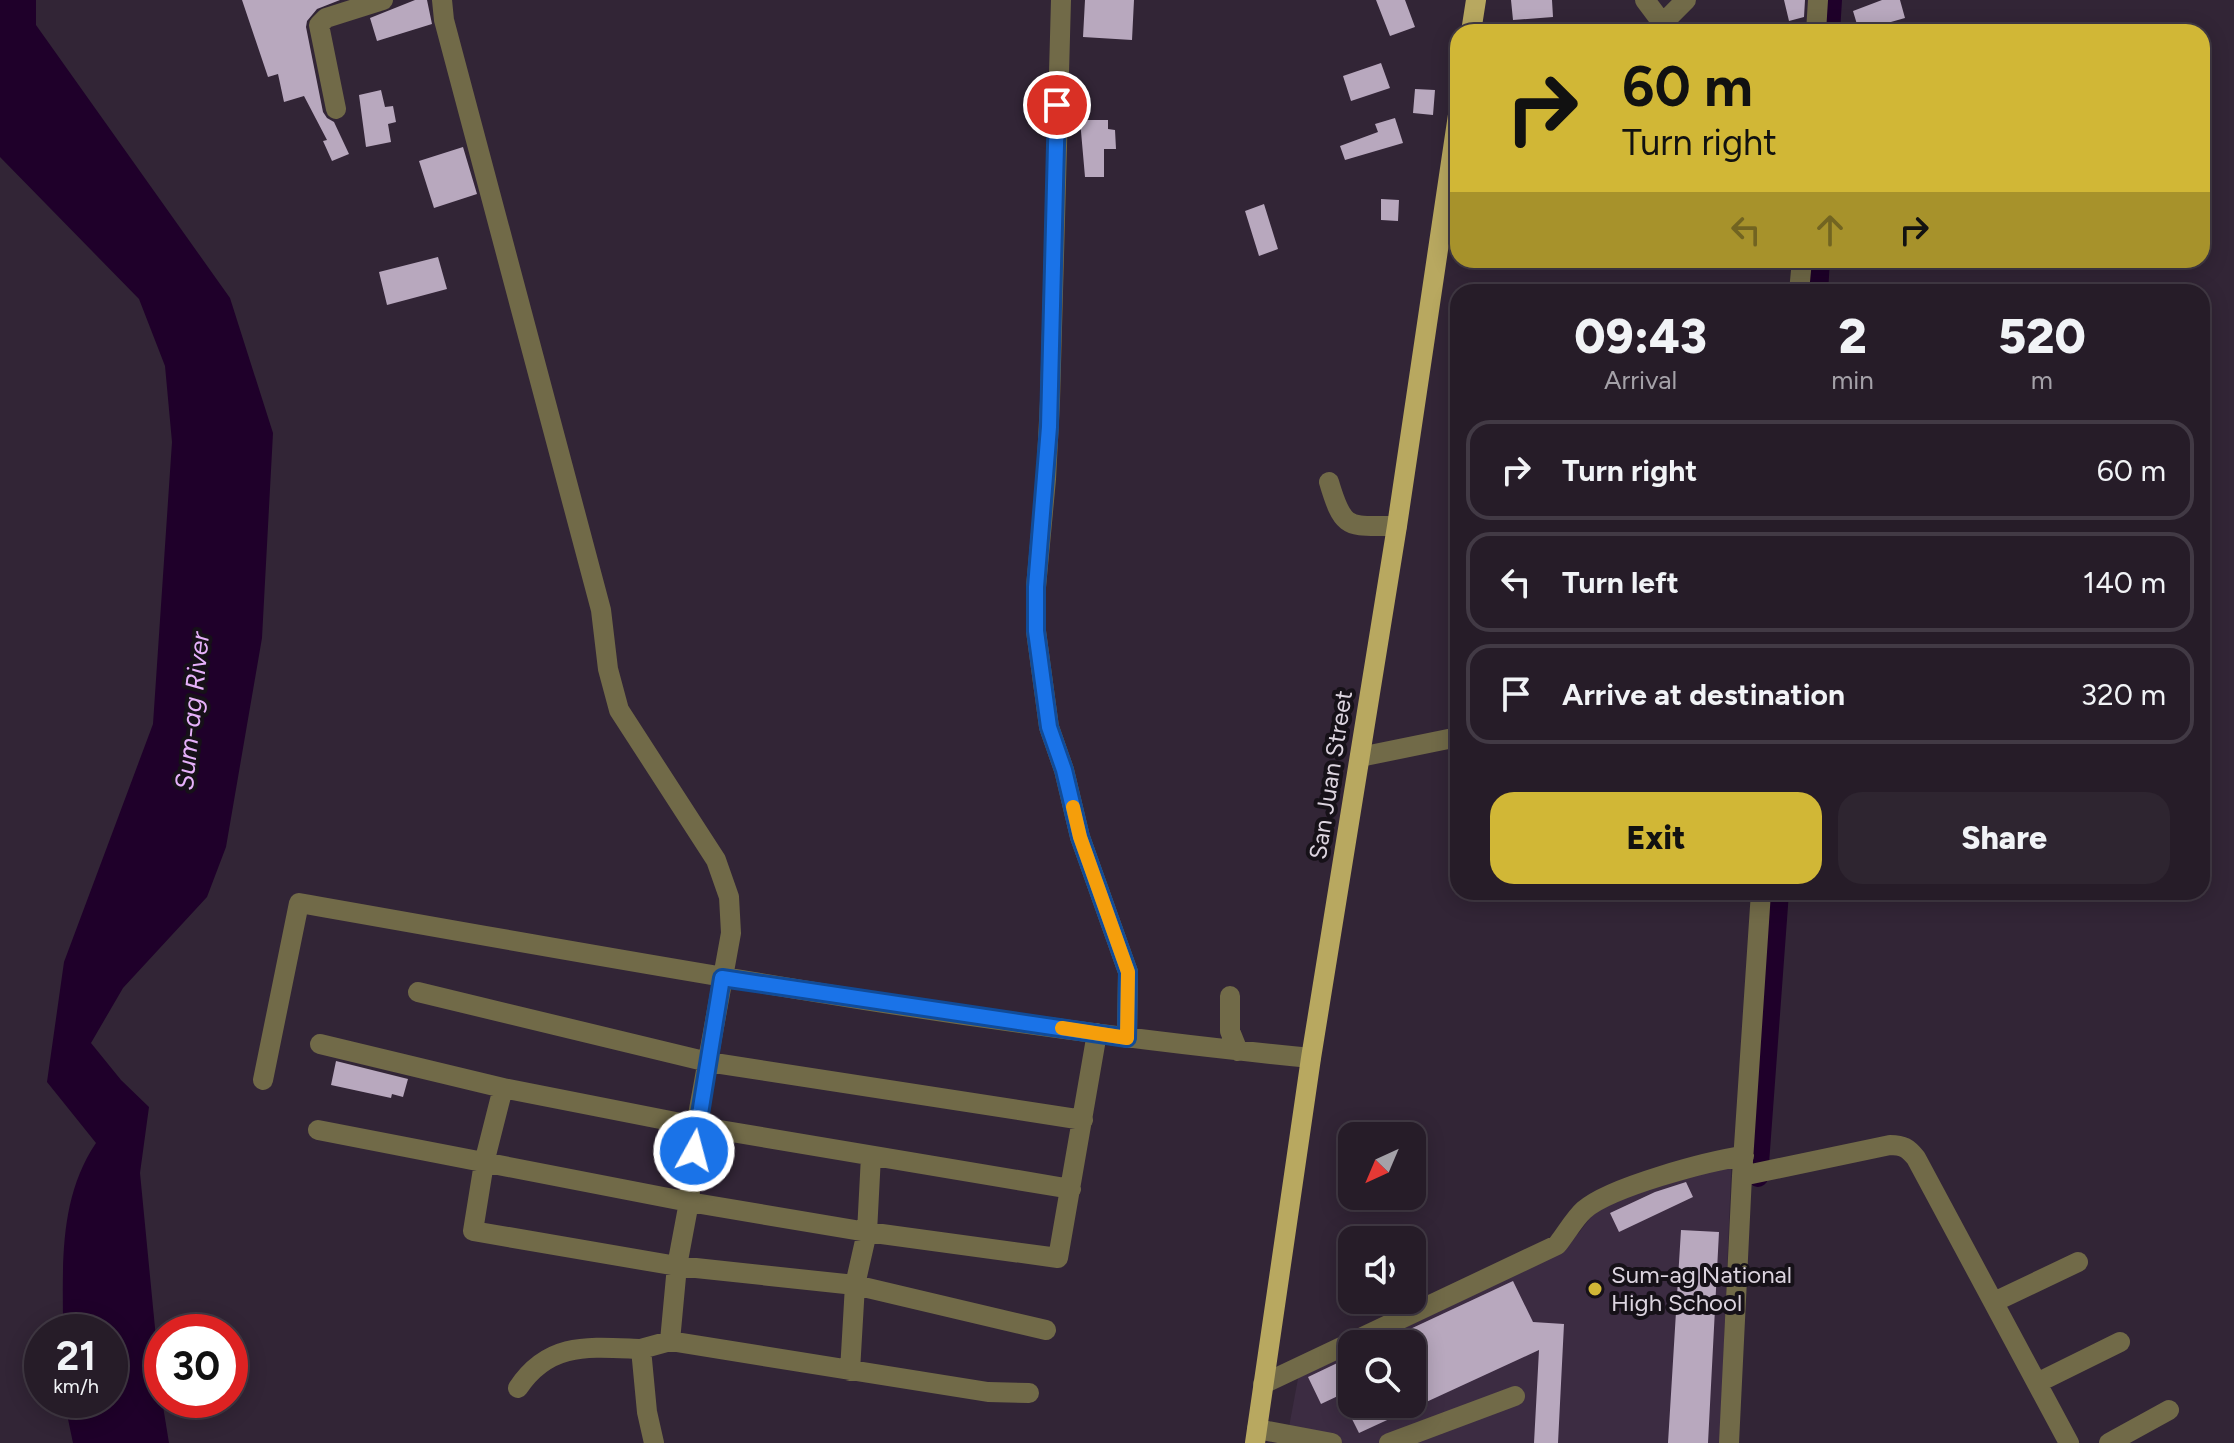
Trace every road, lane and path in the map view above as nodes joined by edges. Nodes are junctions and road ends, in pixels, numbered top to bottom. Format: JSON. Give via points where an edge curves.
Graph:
{"nodes":[{"id":1,"x":383,"y":0,"type":"edge"},
{"id":2,"x":442,"y":0,"type":"edge"},
{"id":3,"x":1061,"y":0,"type":"edge"},
{"id":4,"x":1476,"y":0,"type":"edge"},
{"id":5,"x":1645,"y":0,"type":"edge"},
{"id":6,"x":1686,"y":0,"type":"edge"},
{"id":7,"x":1818,"y":0,"type":"edge"},
{"id":8,"x":1472,"y":24,"type":"edge"},
{"id":9,"x":1663,"y":24,"type":"edge"},
{"id":10,"x":1669,"y":24,"type":"edge"},
{"id":11,"x":1816,"y":24,"type":"edge"},
{"id":12,"x":336,"y":109,"type":"dead end"},
{"id":13,"x":1450,"y":166,"type":"edge"},
{"id":14,"x":1329,"y":482,"type":"dead end"},
{"id":15,"x":1397,"y":526,"type":"junction"},
{"id":16,"x":1450,"y":739,"type":"edge"},
{"id":17,"x":1360,"y":757,"type":"junction"},
{"id":18,"x":1761,"y":900,"type":"edge"},
{"id":19,"x":722,"y":978,"type":"junction"},
{"id":20,"x":418,"y":992,"type":"dead end"},
{"id":21,"x":1230,"y":996,"type":"dead end"},
{"id":22,"x":1097,"y":1033,"type":"junction"},
{"id":23,"x":1127,"y":1038,"type":"junction"},
{"id":24,"x":320,"y":1044,"type":"dead end"},
{"id":25,"x":1238,"y":1051,"type":"junction"},
{"id":26,"x":1311,"y":1058,"type":"junction"},
{"id":27,"x":708,"y":1062,"type":"junction"},
{"id":28,"x":263,"y":1080,"type":"dead end"},
{"id":29,"x":503,"y":1088,"type":"junction"},
{"id":30,"x":1083,"y":1120,"type":"junction"},
{"id":31,"x":696,"y":1126,"type":"junction"},
{"id":32,"x":318,"y":1130,"type":"dead end"},
{"id":33,"x":871,"y":1156,"type":"junction"},
{"id":34,"x":484,"y":1163,"type":"junction"},
{"id":35,"x":1752,"y":1169,"type":"junction"},
{"id":36,"x":1071,"y":1189,"type":"junction"},
{"id":37,"x":689,"y":1202,"type":"junction"},
{"id":38,"x":867,"y":1232,"type":"junction"},
{"id":39,"x":2078,"y":1262,"type":"dead end"},
{"id":40,"x":677,"y":1266,"type":"junction"},
{"id":41,"x":855,"y":1285,"type":"junction"},
{"id":42,"x":1994,"y":1302,"type":"junction"},
{"id":43,"x":1046,"y":1330,"type":"dead end"},
{"id":44,"x":670,"y":1341,"type":"junction"},
{"id":45,"x":2120,"y":1342,"type":"dead end"},
{"id":46,"x":641,"y":1349,"type":"junction"},
{"id":47,"x":850,"y":1371,"type":"junction"},
{"id":48,"x":2037,"y":1383,"type":"junction"},
{"id":49,"x":1263,"y":1384,"type":"junction"},
{"id":50,"x":518,"y":1388,"type":"dead end"},
{"id":51,"x":1029,"y":1393,"type":"dead end"},
{"id":52,"x":1515,"y":1396,"type":"dead end"},
{"id":53,"x":2169,"y":1410,"type":"dead end"},
{"id":54,"x":1256,"y":1436,"type":"edge"},
{"id":55,"x":654,"y":1443,"type":"edge"},
{"id":56,"x":1332,"y":1443,"type":"edge"},
{"id":57,"x":1389,"y":1443,"type":"edge"},
{"id":58,"x":1729,"y":1443,"type":"edge"},
{"id":59,"x":2069,"y":1443,"type":"edge"},
{"id":60,"x":2109,"y":1443,"type":"edge"}],
"edges":[{"from":1,"to":12,"type":"street","via":[[319,25]]},
{"from":2,"to":19,"type":"street","via":[[601,610],[619,710],[716,860],[729,897],[731,933]]},
{"from":3,"to":23,"type":"street","via":[[1049,432],[1036,631],[1049,727],[1080,837],[1128,972]]},
{"from":4,"to":8,"type":"main road"},
{"from":5,"to":9,"type":"street"},
{"from":6,"to":10,"type":"street"},
{"from":7,"to":11,"type":"street"},
{"from":13,"to":15,"type":"main road","name":"San Juan Street"},
{"from":14,"to":15,"type":"street","via":[[1341,518],[1351,525]]},
{"from":15,"to":17,"type":"main road","name":"San Juan Street"},
{"from":16,"to":17,"type":"street"},
{"from":17,"to":26,"type":"main road","name":"San Juan Street"},
{"from":18,"to":35,"type":"street"},
{"from":19,"to":22,"type":"street"},
{"from":19,"to":27,"type":"street"},
{"from":19,"to":28,"type":"street","via":[[299,903]]},
{"from":20,"to":27,"type":"street"},
{"from":21,"to":25,"type":"street","via":[[1230,1031]]},
{"from":22,"to":23,"type":"street"},
{"from":22,"to":30,"type":"street"},
{"from":23,"to":25,"type":"street"},
{"from":24,"to":29,"type":"street"},
{"from":25,"to":26,"type":"street"},
{"from":26,"to":49,"type":"main road","name":"San Juan Street"},
{"from":27,"to":30,"type":"street"},
{"from":27,"to":31,"type":"street"},
{"from":29,"to":31,"type":"street"},
{"from":29,"to":34,"type":"street"},
{"from":30,"to":36,"type":"street"},
{"from":31,"to":33,"type":"street"},
{"from":31,"to":37,"type":"street"},
{"from":32,"to":34,"type":"street"},
{"from":33,"to":36,"type":"street"},
{"from":33,"to":38,"type":"street"},
{"from":34,"to":37,"type":"street"},
{"from":34,"to":40,"type":"street","via":[[473,1231]]},
{"from":35,"to":42,"type":"street","via":[[1902,1145],[1916,1158]]},
{"from":35,"to":49,"type":"street","via":[[1708,1161],[1605,1197],[1584,1210],[1557,1245]]},
{"from":35,"to":58,"type":"street"},
{"from":36,"to":38,"type":"street","via":[[1058,1258]]},
{"from":37,"to":38,"type":"street"},
{"from":37,"to":40,"type":"street"},
{"from":38,"to":41,"type":"street"},
{"from":39,"to":42,"type":"street"},
{"from":40,"to":41,"type":"street"},
{"from":40,"to":44,"type":"street"},
{"from":41,"to":43,"type":"street"},
{"from":41,"to":47,"type":"street"},
{"from":42,"to":48,"type":"street"},
{"from":44,"to":46,"type":"street"},
{"from":44,"to":47,"type":"street"},
{"from":45,"to":48,"type":"street"},
{"from":46,"to":50,"type":"street","via":[[565,1351],[542,1360]]},
{"from":46,"to":55,"type":"street"},
{"from":47,"to":51,"type":"street","via":[[988,1392]]},
{"from":48,"to":59,"type":"street"},
{"from":49,"to":54,"type":"main road","name":"San Juan Street"},
{"from":52,"to":57,"type":"street"},
{"from":53,"to":60,"type":"street"},
{"from":54,"to":56,"type":"street"}]}
